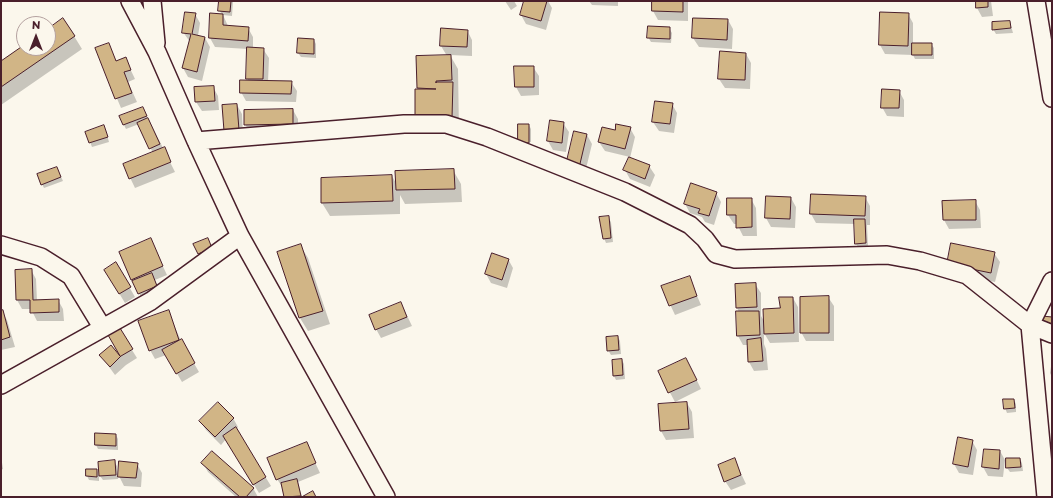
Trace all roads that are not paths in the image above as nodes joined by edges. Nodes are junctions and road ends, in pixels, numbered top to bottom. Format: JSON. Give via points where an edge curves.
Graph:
{"nodes":[{"id":1,"x":130,"y":1,"type":"edge"},
{"id":2,"x":152,"y":1,"type":"edge"},
{"id":3,"x":1036,"y":1,"type":"edge"},
{"id":4,"x":157,"y":52,"type":"junction"},
{"id":5,"x":1052,"y":98,"type":"edge"},
{"id":6,"x":196,"y":141,"type":"junction"},
{"id":7,"x":240,"y":236,"type":"junction"},
{"id":8,"x":1,"y":245,"type":"edge"},
{"id":9,"x":1052,"y":281,"type":"edge"},
{"id":10,"x":1030,"y":325,"type":"junction"},
{"id":11,"x":102,"y":327,"type":"junction"},
{"id":12,"x":1052,"y":334,"type":"edge"},
{"id":13,"x":1,"y":384,"type":"edge"},
{"id":14,"x":1047,"y":473,"type":"edge"},
{"id":15,"x":386,"y":497,"type":"edge"},
{"id":16,"x":1046,"y":497,"type":"edge"}],
"edges":[{"from":1,"to":4,"type":"street"},
{"from":2,"to":4,"type":"street"},
{"from":3,"to":5,"type":"street"},
{"from":4,"to":6,"type":"street"},
{"from":6,"to":7,"type":"street"},
{"from":6,"to":10,"type":"street","via":[[404,124],[446,124],[487,137],[625,192],[690,225],[716,254],[735,259],[888,255],[920,261],[967,275]]},
{"from":7,"to":11,"type":"street","via":[[151,301]]},
{"from":7,"to":15,"type":"street"},
{"from":8,"to":11,"type":"street","via":[[41,257],[71,276]]},
{"from":9,"to":10,"type":"street"},
{"from":10,"to":12,"type":"street"},
{"from":10,"to":14,"type":"street"},
{"from":11,"to":13,"type":"street"},
{"from":14,"to":16,"type":"street"}]}
